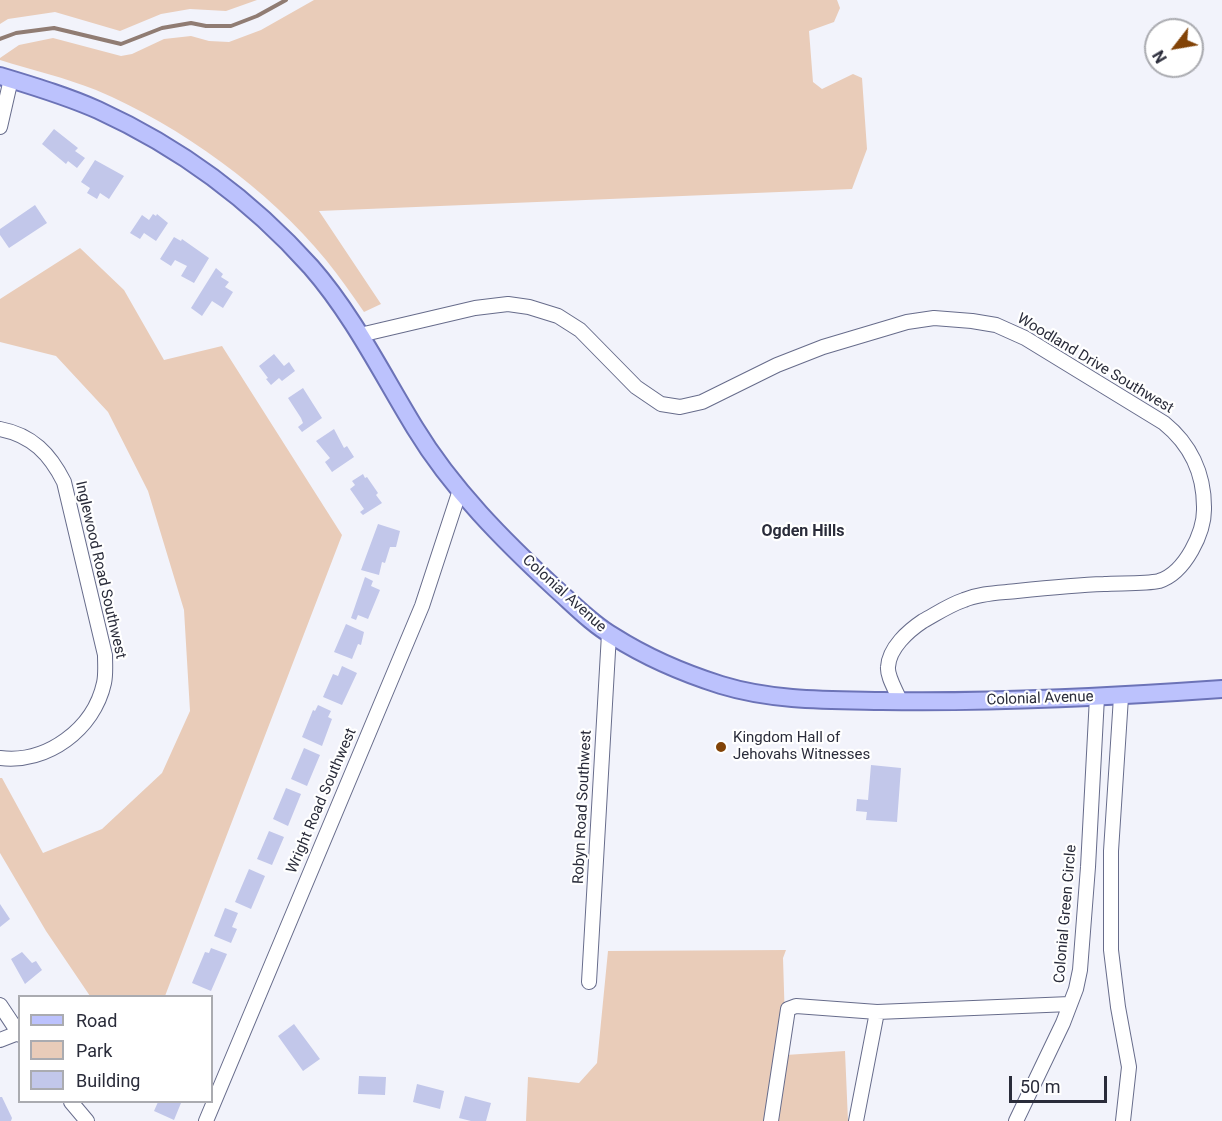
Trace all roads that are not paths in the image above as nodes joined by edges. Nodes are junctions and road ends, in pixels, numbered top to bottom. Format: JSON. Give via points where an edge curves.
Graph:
{"nodes":[{"id":1,"x":6,"y":77,"type":"edge"},
{"id":2,"x":0,"y":127,"type":"edge"},
{"id":3,"x":360,"y":335,"type":"junction"},
{"id":4,"x":0,"y":429,"type":"edge"},
{"id":5,"x":460,"y":489,"type":"junction"},
{"id":6,"x":609,"y":634,"type":"junction"},
{"id":7,"x":1222,"y":690,"type":"edge"},
{"id":8,"x":1097,"y":697,"type":"junction"},
{"id":9,"x":1121,"y":697,"type":"junction"},
{"id":10,"x":900,"y":701,"type":"junction"},
{"id":11,"x":0,"y":758,"type":"edge"},
{"id":12,"x":589,"y":982,"type":"dead end"},
{"id":13,"x":1070,"y":1004,"type":"junction"},
{"id":14,"x":0,"y":1005,"type":"edge"},
{"id":15,"x":877,"y":1012,"type":"junction"},
{"id":16,"x":18,"y":1032,"type":"edge"},
{"id":17,"x":18,"y":1034,"type":"edge"},
{"id":18,"x":0,"y":1040,"type":"edge"},
{"id":19,"x":73,"y":1103,"type":"edge"},
{"id":20,"x":87,"y":1121,"type":"edge"},
{"id":21,"x":206,"y":1121,"type":"edge"},
{"id":22,"x":771,"y":1121,"type":"edge"},
{"id":23,"x":856,"y":1121,"type":"edge"},
{"id":24,"x":1017,"y":1121,"type":"edge"},
{"id":25,"x":1123,"y":1121,"type":"edge"}],
"edges":[{"from":1,"to":2,"type":"street"},
{"from":1,"to":3,"type":"main road","name":"Colonial Avenue","via":[[95,109],[162,144],[231,192],[313,270]]},
{"from":3,"to":5,"type":"main road","name":"Colonial Avenue","via":[[416,429]]},
{"from":3,"to":10,"type":"street","name":"Woodland Drive Southwest","via":[[475,308],[508,304],[529,307],[558,316],[580,330],[636,387],[661,404],[680,407],[702,402],[823,347],[907,322],[934,318],[972,321],[996,325],[1025,338],[1179,436],[1194,459],[1204,509],[1197,540],[1172,574],[1158,581],[990,593],[942,610],[912,628],[893,652],[888,668]]},
{"from":4,"to":11,"type":"street","name":"Inglewood Road Southwest","via":[[39,446],[64,482],[105,655],[99,700],[69,738],[38,754]]},
{"from":5,"to":6,"type":"main road","name":"Colonial Avenue","via":[[541,575]]},
{"from":5,"to":21,"type":"street","name":"Wright Road Southwest","via":[[422,606]]},
{"from":6,"to":10,"type":"main road","name":"Colonial Avenue","via":[[640,652],[725,686],[792,699]]},
{"from":6,"to":12,"type":"street","name":"Robyn Road Southwest"},
{"from":7,"to":9,"type":"main road","name":"Colonial Avenue"},
{"from":8,"to":9,"type":"main road","name":"Colonial Avenue"},
{"from":8,"to":10,"type":"main road","name":"Colonial Avenue"},
{"from":8,"to":13,"type":"street","name":"Colonial Green Circle","via":[[1081,960]]},
{"from":9,"to":25,"type":"street","via":[[1111,851],[1111,950],[1129,1067]]},
{"from":13,"to":15,"type":"street"},
{"from":13,"to":24,"type":"street","name":"Colonial Green Circle"},
{"from":14,"to":16,"type":"street"},
{"from":15,"to":22,"type":"street","via":[[796,1006],[788,1009]]},
{"from":15,"to":23,"type":"street"},
{"from":17,"to":18,"type":"street"},
{"from":19,"to":20,"type":"street"}]}
